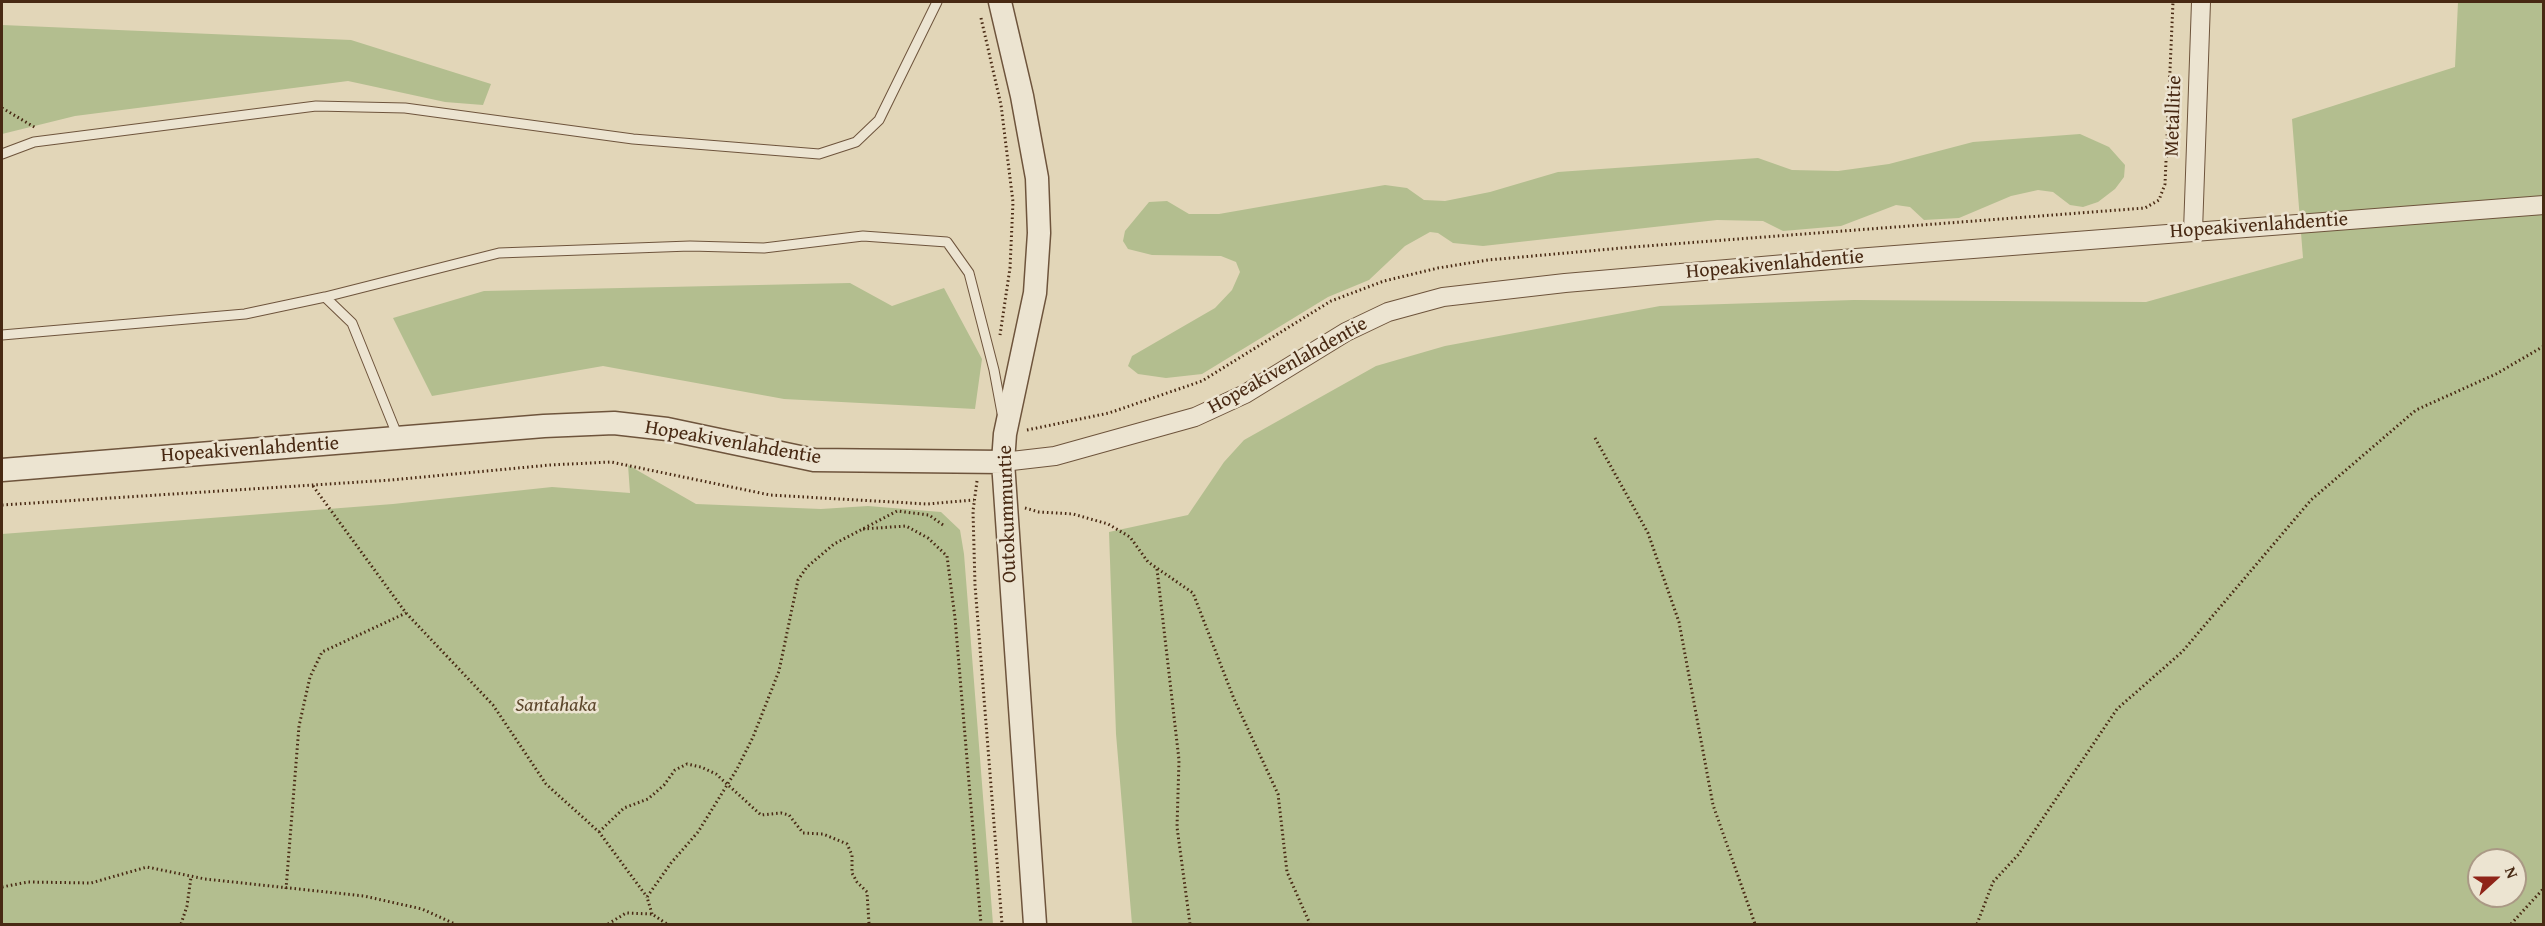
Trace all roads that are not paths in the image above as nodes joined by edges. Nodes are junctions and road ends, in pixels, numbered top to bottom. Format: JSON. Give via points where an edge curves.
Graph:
{"nodes":[{"id":1,"x":937,"y":2,"type":"edge"},
{"id":2,"x":2201,"y":2,"type":"edge"},
{"id":3,"x":990,"y":7,"type":"edge"},
{"id":4,"x":2,"y":154,"type":"edge"},
{"id":5,"x":2544,"y":205,"type":"edge"},
{"id":6,"x":2193,"y":231,"type":"junction"},
{"id":7,"x":325,"y":297,"type":"junction"},
{"id":8,"x":2,"y":335,"type":"edge"},
{"id":9,"x":1005,"y":434,"type":"junction"},
{"id":10,"x":398,"y":438,"type":"junction"},
{"id":11,"x":1003,"y":462,"type":"junction"},
{"id":12,"x":2,"y":470,"type":"edge"},
{"id":13,"x":1035,"y":924,"type":"edge"}],
"edges":[{"from":1,"to":4,"type":"lane","via":[[879,120],[856,141],[819,154],[633,139],[405,108],[316,106],[34,142]]},
{"from":2,"to":6,"type":"street","name":"Metallitie"},
{"from":3,"to":9,"type":"street","name":"Outokummuntie","via":[[1036,169],[1039,232],[1035,293]]},
{"from":5,"to":6,"type":"street","name":"Hopeakivenlahdentie"},
{"from":6,"to":11,"type":"street","name":"Hopeakivenlahdentie","via":[[1576,282],[1443,297],[1388,312],[1356,327],[1245,394],[1195,417],[1055,456]]},
{"from":7,"to":8,"type":"lane","via":[[245,314]]},
{"from":7,"to":9,"type":"lane","via":[[499,253],[678,246],[764,248],[863,236],[947,242],[969,273],[994,370]]},
{"from":7,"to":10,"type":"lane","via":[[352,323]]},
{"from":9,"to":11,"type":"street","name":"Outokummuntie"},
{"from":10,"to":11,"type":"street","name":"Hopeakivenlahdentie","via":[[614,423],[667,429],[814,460]]},
{"from":10,"to":12,"type":"street","name":"Hopeakivenlahdentie"},
{"from":11,"to":13,"type":"street","name":"Outokummuntie"}]}
